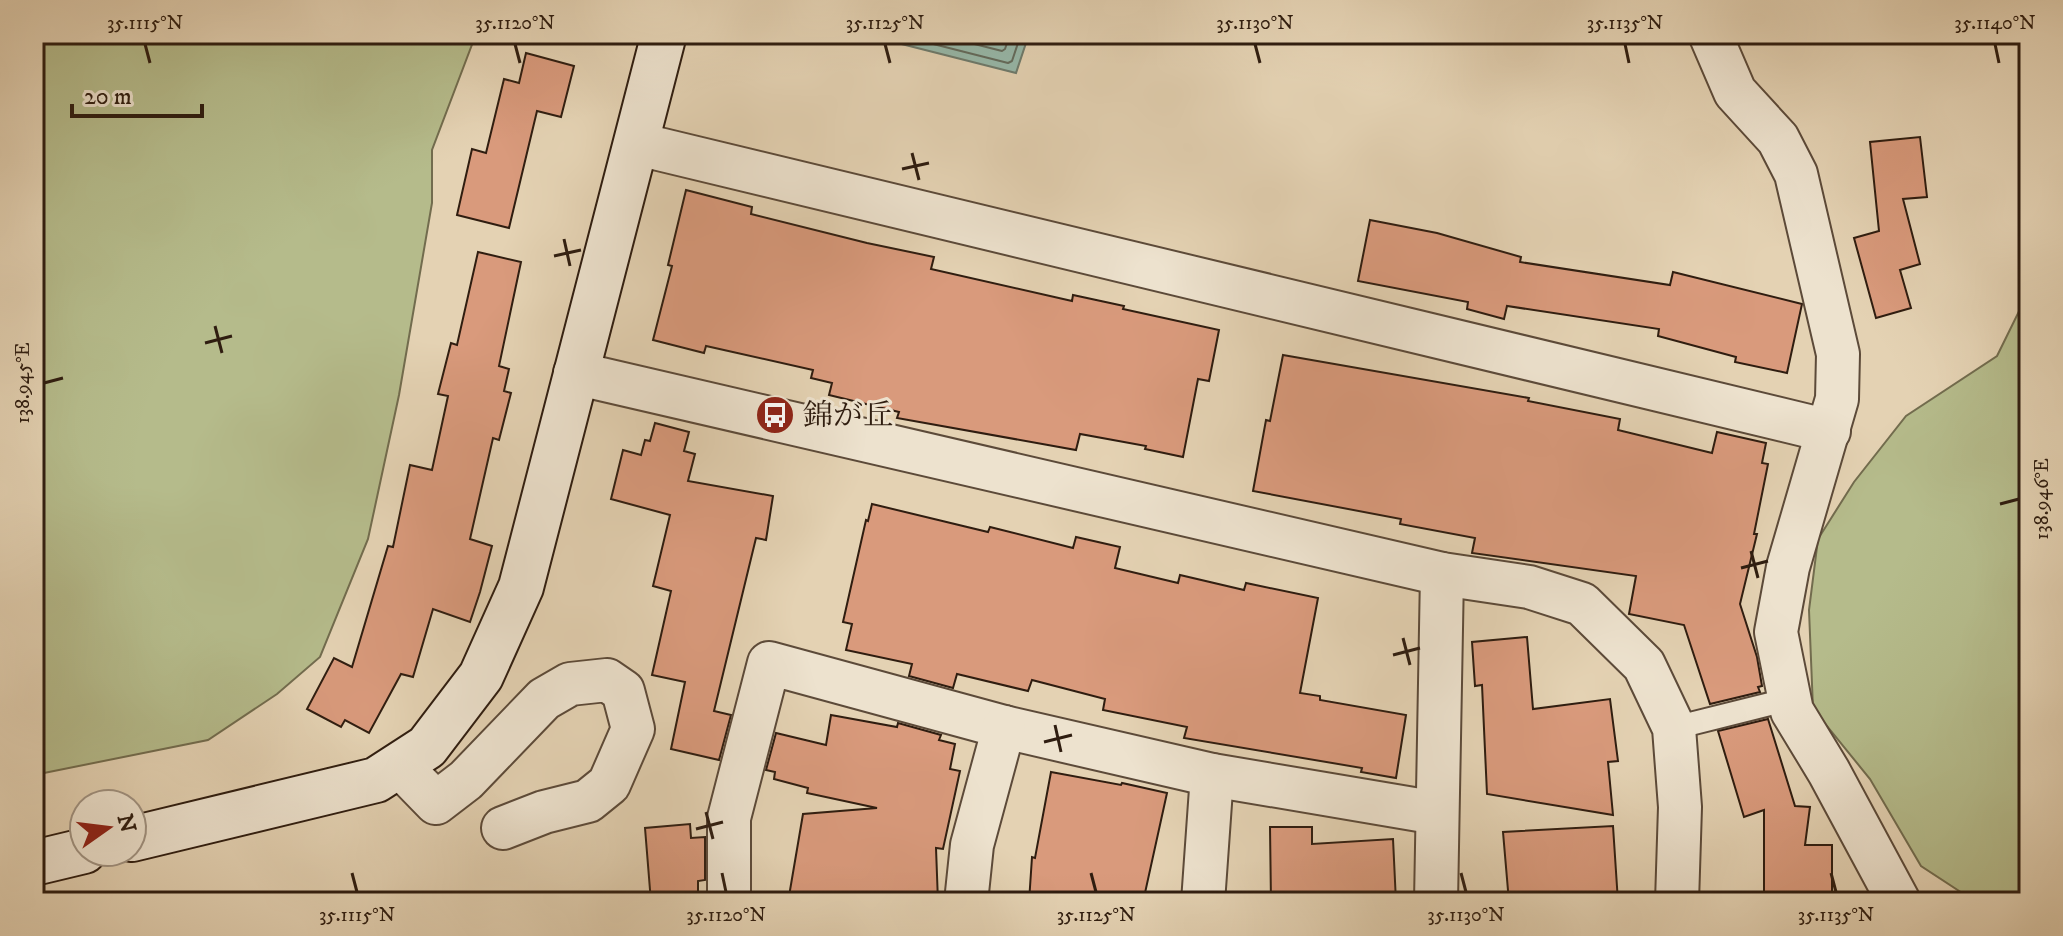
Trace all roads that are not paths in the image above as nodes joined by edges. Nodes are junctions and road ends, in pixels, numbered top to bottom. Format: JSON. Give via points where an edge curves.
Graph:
{"nodes":[{"id":1,"x":664,"y":34,"type":"edge"},
{"id":2,"x":1710,"y":34,"type":"edge"},
{"id":3,"x":638,"y":144,"type":"junction"},
{"id":4,"x":575,"y":373,"type":"junction"},
{"id":5,"x":1829,"y":431,"type":"junction"},
{"id":6,"x":1442,"y":574,"type":"junction"},
{"id":7,"x":1790,"y":699,"type":"junction"},
{"id":8,"x":1004,"y":727,"type":"junction"},
{"id":9,"x":1674,"y":728,"type":"junction"},
{"id":10,"x":399,"y":765,"type":"junction"},
{"id":11,"x":1212,"y":775,"type":"junction"},
{"id":12,"x":1437,"y":813,"type":"junction"},
{"id":13,"x":503,"y":828,"type":"dead end"},
{"id":14,"x":148,"y":835,"type":"edge"},
{"id":15,"x":68,"y":855,"type":"edge"},
{"id":16,"x":34,"y":863,"type":"edge"},
{"id":17,"x":729,"y":902,"type":"edge"},
{"id":18,"x":966,"y":902,"type":"edge"},
{"id":19,"x":1203,"y":902,"type":"edge"},
{"id":20,"x":1436,"y":902,"type":"edge"},
{"id":21,"x":1677,"y":902,"type":"edge"},
{"id":22,"x":1899,"y":902,"type":"edge"}],
"edges":[{"from":1,"to":3,"type":"street"},
{"from":2,"to":5,"type":"street","via":[[1735,92],[1778,139],[1796,174],[1838,354],[1837,399]]},
{"from":3,"to":4,"type":"street"},
{"from":3,"to":5,"type":"street"},
{"from":4,"to":6,"type":"street"},
{"from":4,"to":10,"type":"street","via":[[521,587],[481,676],[427,747]]},
{"from":5,"to":7,"type":"street","via":[[1788,567],[1776,632]]},
{"from":6,"to":9,"type":"street","via":[[1529,587],[1582,604],[1644,665]]},
{"from":6,"to":12,"type":"street"},
{"from":7,"to":9,"type":"lane"},
{"from":7,"to":22,"type":"street"},
{"from":8,"to":11,"type":"street"},
{"from":8,"to":17,"type":"street","via":[[769,663],[729,818]]},
{"from":8,"to":18,"type":"street","via":[[972,845]]},
{"from":9,"to":21,"type":"street","via":[[1680,807]]},
{"from":10,"to":13,"type":"street","via":[[436,803],[466,780],[544,699],[570,684],[607,680],[623,691],[633,729],[609,784],[588,801]]},
{"from":10,"to":14,"type":"street","via":[[376,780]]},
{"from":11,"to":12,"type":"street"},
{"from":11,"to":19,"type":"street"},
{"from":12,"to":20,"type":"street"},
{"from":15,"to":16,"type":"street"}]}
